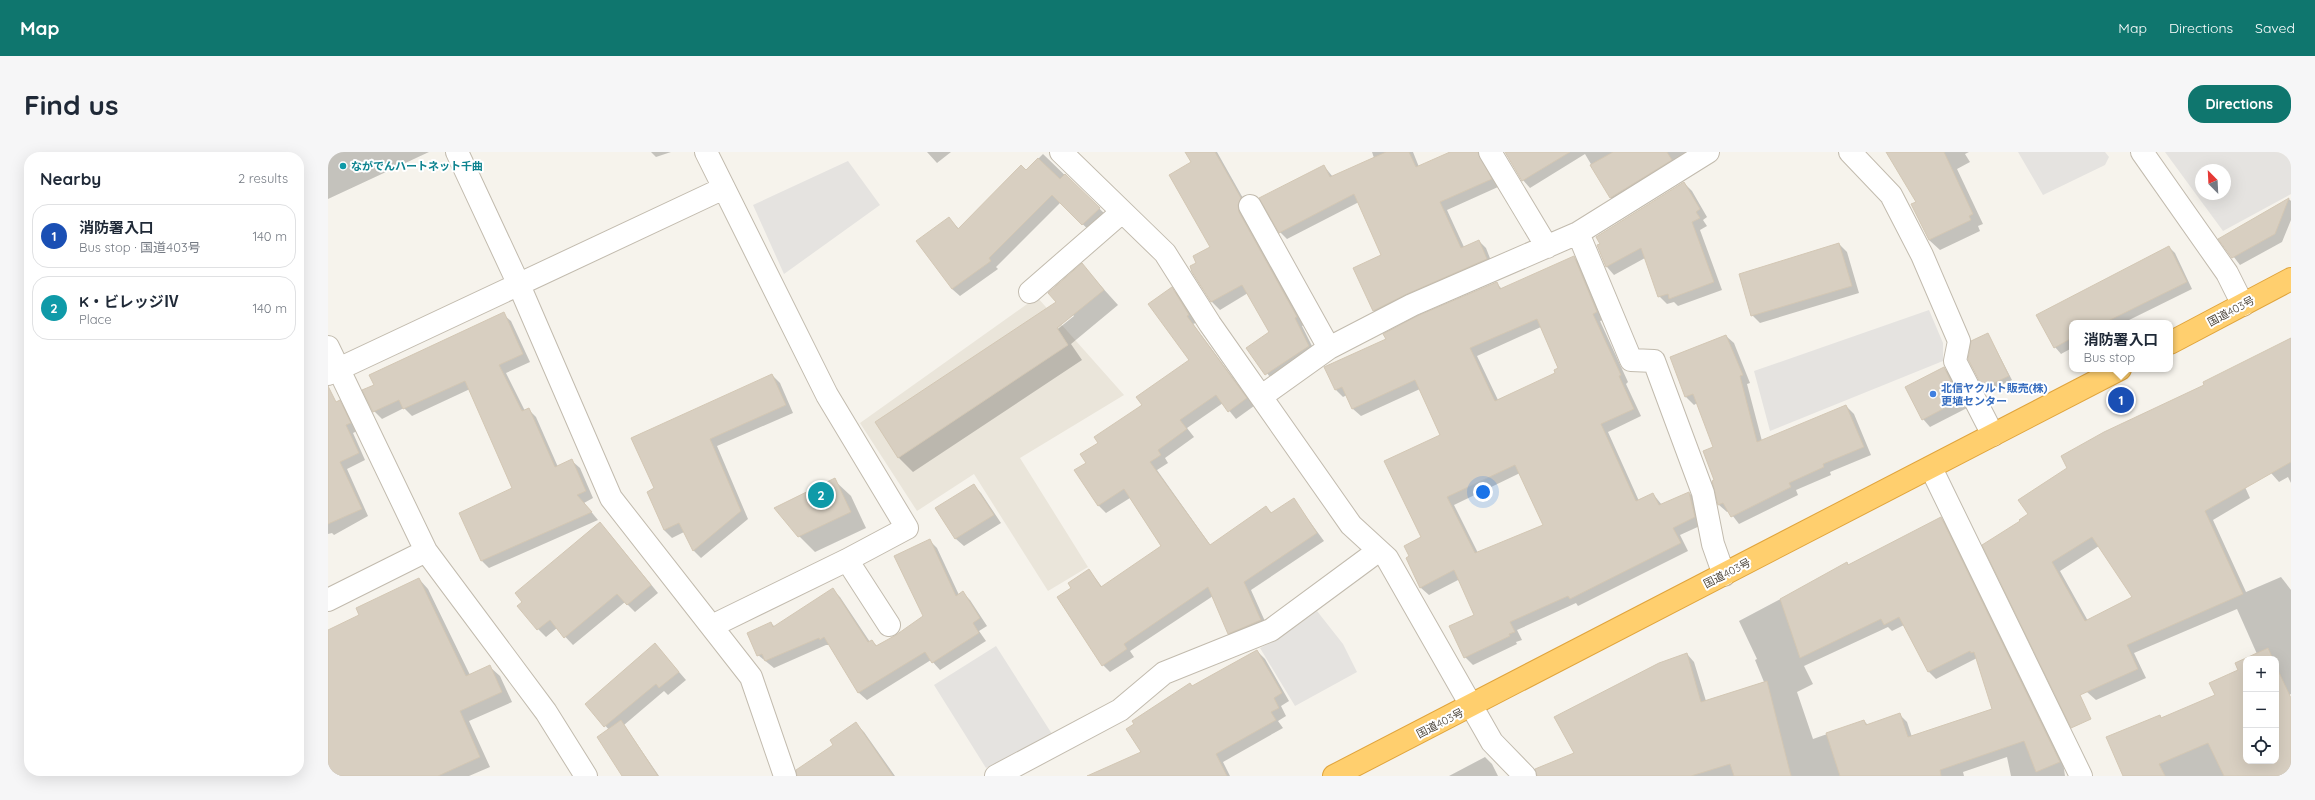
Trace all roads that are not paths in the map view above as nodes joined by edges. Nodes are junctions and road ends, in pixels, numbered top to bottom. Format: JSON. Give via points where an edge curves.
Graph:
{"nodes":[{"id":1,"x":457,"y":152,"type":"edge"},
{"id":2,"x":706,"y":152,"type":"edge"},
{"id":3,"x":1061,"y":152,"type":"edge"},
{"id":4,"x":1490,"y":152,"type":"edge"},
{"id":5,"x":1708,"y":152,"type":"edge"},
{"id":6,"x":1850,"y":152,"type":"edge"},
{"id":7,"x":2142,"y":152,"type":"edge"},
{"id":8,"x":724,"y":188,"type":"junction"},
{"id":9,"x":1250,"y":206,"type":"dead end"},
{"id":10,"x":1122,"y":212,"type":"junction"},
{"id":11,"x":1578,"y":233,"type":"junction"},
{"id":12,"x":1547,"y":248,"type":"junction"},
{"id":13,"x":2291,"y":279,"type":"edge"},
{"id":14,"x":518,"y":285,"type":"junction"},
{"id":15,"x":1030,"y":292,"type":"dead end"},
{"id":16,"x":2243,"y":305,"type":"junction"},
{"id":17,"x":2173,"y":341,"type":"edge"},
{"id":18,"x":328,"y":347,"type":"edge"},
{"id":19,"x":1329,"y":348,"type":"junction"},
{"id":20,"x":333,"y":371,"type":"edge"},
{"id":21,"x":2114,"y":372,"type":"edge"},
{"id":22,"x":1262,"y":396,"type":"junction"},
{"id":23,"x":1993,"y":435,"type":"junction"},
{"id":24,"x":1931,"y":468,"type":"junction"},
{"id":25,"x":426,"y":551,"type":"junction"},
{"id":26,"x":1378,"y":551,"type":"junction"},
{"id":27,"x":847,"y":560,"type":"junction"},
{"id":28,"x":1724,"y":575,"type":"junction"},
{"id":29,"x":328,"y":600,"type":"edge"},
{"id":30,"x":889,"y":625,"type":"dead end"},
{"id":31,"x":712,"y":626,"type":"junction"},
{"id":32,"x":1471,"y":707,"type":"junction"},
{"id":33,"x":586,"y":776,"type":"edge"},
{"id":34,"x":785,"y":776,"type":"edge"},
{"id":35,"x":996,"y":776,"type":"edge"},
{"id":36,"x":1334,"y":776,"type":"edge"},
{"id":37,"x":1525,"y":776,"type":"edge"},
{"id":38,"x":2081,"y":776,"type":"edge"}],
"edges":[{"from":1,"to":14,"type":"street"},
{"from":2,"to":8,"type":"street"},
{"from":3,"to":10,"type":"street"},
{"from":4,"to":12,"type":"street"},
{"from":5,"to":11,"type":"street"},
{"from":6,"to":23,"type":"street","via":[[1891,195],[1922,255],[1959,341],[1955,361]]},
{"from":7,"to":16,"type":"street","via":[[2227,273]]},
{"from":8,"to":14,"type":"street"},
{"from":8,"to":27,"type":"street","via":[[827,395],[907,528]]},
{"from":9,"to":19,"type":"street"},
{"from":10,"to":15,"type":"street"},
{"from":10,"to":22,"type":"street","via":[[1165,253],[1210,324]]},
{"from":11,"to":12,"type":"street"},
{"from":11,"to":28,"type":"street","via":[[1631,360],[1654,361],[1703,493],[1713,544]]},
{"from":12,"to":19,"type":"street","via":[[1412,305]]},
{"from":13,"to":16,"type":"highway","name":"国道403号"},
{"from":14,"to":20,"type":"street"},
{"from":14,"to":31,"type":"street","via":[[611,498]]},
{"from":16,"to":17,"type":"highway","name":"国道403号"},
{"from":18,"to":20,"type":"street"},
{"from":19,"to":22,"type":"street"},
{"from":20,"to":25,"type":"street"},
{"from":21,"to":23,"type":"highway","name":"国道403号"},
{"from":22,"to":26,"type":"street","via":[[1351,525]]},
{"from":23,"to":24,"type":"highway","name":"国道403号"},
{"from":24,"to":28,"type":"highway","name":"国道403号"},
{"from":24,"to":38,"type":"street"},
{"from":25,"to":29,"type":"street"},
{"from":25,"to":33,"type":"street","via":[[546,712]]},
{"from":26,"to":32,"type":"street","via":[[1387,558]]},
{"from":26,"to":35,"type":"street","via":[[1271,630],[1164,673],[1120,710]]},
{"from":27,"to":30,"type":"street"},
{"from":27,"to":31,"type":"street"},
{"from":28,"to":32,"type":"highway","name":"国道403号"},
{"from":31,"to":34,"type":"street","via":[[751,676]]},
{"from":32,"to":36,"type":"highway","name":"国道403号"},
{"from":32,"to":37,"type":"street","via":[[1492,742]]}]}
